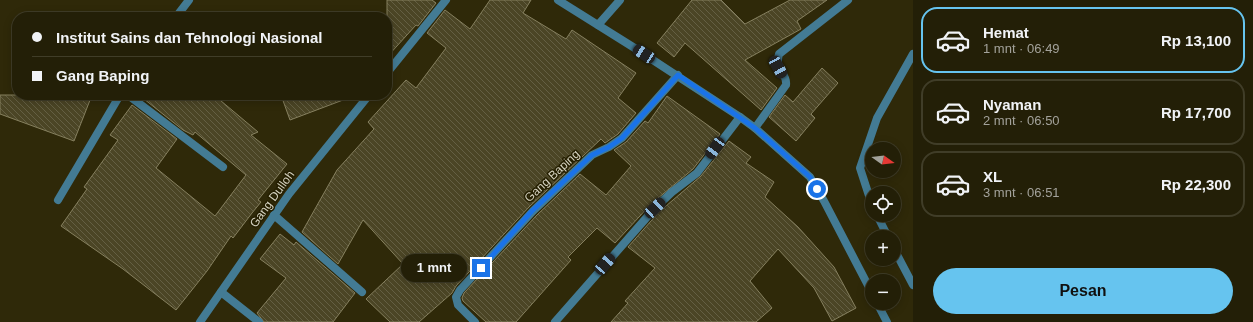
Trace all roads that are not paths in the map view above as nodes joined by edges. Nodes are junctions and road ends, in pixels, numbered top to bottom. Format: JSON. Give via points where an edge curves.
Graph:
{"nodes":[{"id":1,"x":189,"y":0,"type":"edge"},
{"id":2,"x":446,"y":0,"type":"edge"},
{"id":3,"x":558,"y":0,"type":"edge"},
{"id":4,"x":620,"y":0,"type":"edge"},
{"id":5,"x":848,"y":0,"type":"edge"},
{"id":6,"x":180,"y":12,"type":"edge"},
{"id":7,"x":598,"y":25,"type":"junction"},
{"id":8,"x":913,"y":54,"type":"edge"},
{"id":9,"x":392,"y":67,"type":"edge"},
{"id":10,"x":678,"y":75,"type":"junction"},
{"id":11,"x":117,"y":100,"type":"edge"},
{"id":12,"x":135,"y":100,"type":"edge"},
{"id":13,"x":365,"y":100,"type":"edge"},
{"id":14,"x":740,"y":117,"type":"junction"},
{"id":15,"x":755,"y":128,"type":"junction"},
{"id":16,"x":223,"y":167,"type":"dead end"},
{"id":17,"x":866,"y":186,"type":"edge"},
{"id":18,"x":58,"y":200,"type":"dead end"},
{"id":19,"x":274,"y":215,"type":"junction"},
{"id":20,"x":901,"y":262,"type":"edge"},
{"id":21,"x":865,"y":280,"type":"edge"},
{"id":22,"x":913,"y":285,"type":"edge"},
{"id":23,"x":221,"y":292,"type":"junction"},
{"id":24,"x":362,"y":292,"type":"dead end"},
{"id":25,"x":881,"y":310,"type":"edge"},
{"id":26,"x":200,"y":322,"type":"edge"},
{"id":27,"x":259,"y":322,"type":"edge"},
{"id":28,"x":475,"y":322,"type":"edge"},
{"id":29,"x":555,"y":322,"type":"edge"},
{"id":30,"x":887,"y":322,"type":"edge"}],
"edges":[{"from":1,"to":6,"type":"street"},
{"from":2,"to":9,"type":"street"},
{"from":3,"to":7,"type":"street"},
{"from":4,"to":7,"type":"street"},
{"from":5,"to":15,"type":"street","via":[[779,54],[778,67],[786,80],[786,85]]},
{"from":7,"to":10,"type":"street"},
{"from":8,"to":17,"type":"street","via":[[877,118],[860,168]]},
{"from":10,"to":14,"type":"street"},
{"from":10,"to":28,"type":"street","name":"Gang Baping","via":[[622,138],[592,155],[532,211],[460,290],[456,297],[458,305]]},
{"from":11,"to":18,"type":"street"},
{"from":12,"to":16,"type":"street"},
{"from":13,"to":19,"type":"street","name":"Gang Dulloh"},
{"from":14,"to":15,"type":"street"},
{"from":14,"to":29,"type":"street","via":[[697,173],[655,208]]},
{"from":15,"to":21,"type":"street","via":[[810,177]]},
{"from":19,"to":23,"type":"street","name":"Gang Dulloh"},
{"from":19,"to":24,"type":"street"},
{"from":20,"to":22,"type":"street"},
{"from":23,"to":26,"type":"street","name":"Gang Dulloh"},
{"from":23,"to":27,"type":"street"},
{"from":25,"to":30,"type":"street"}]}
